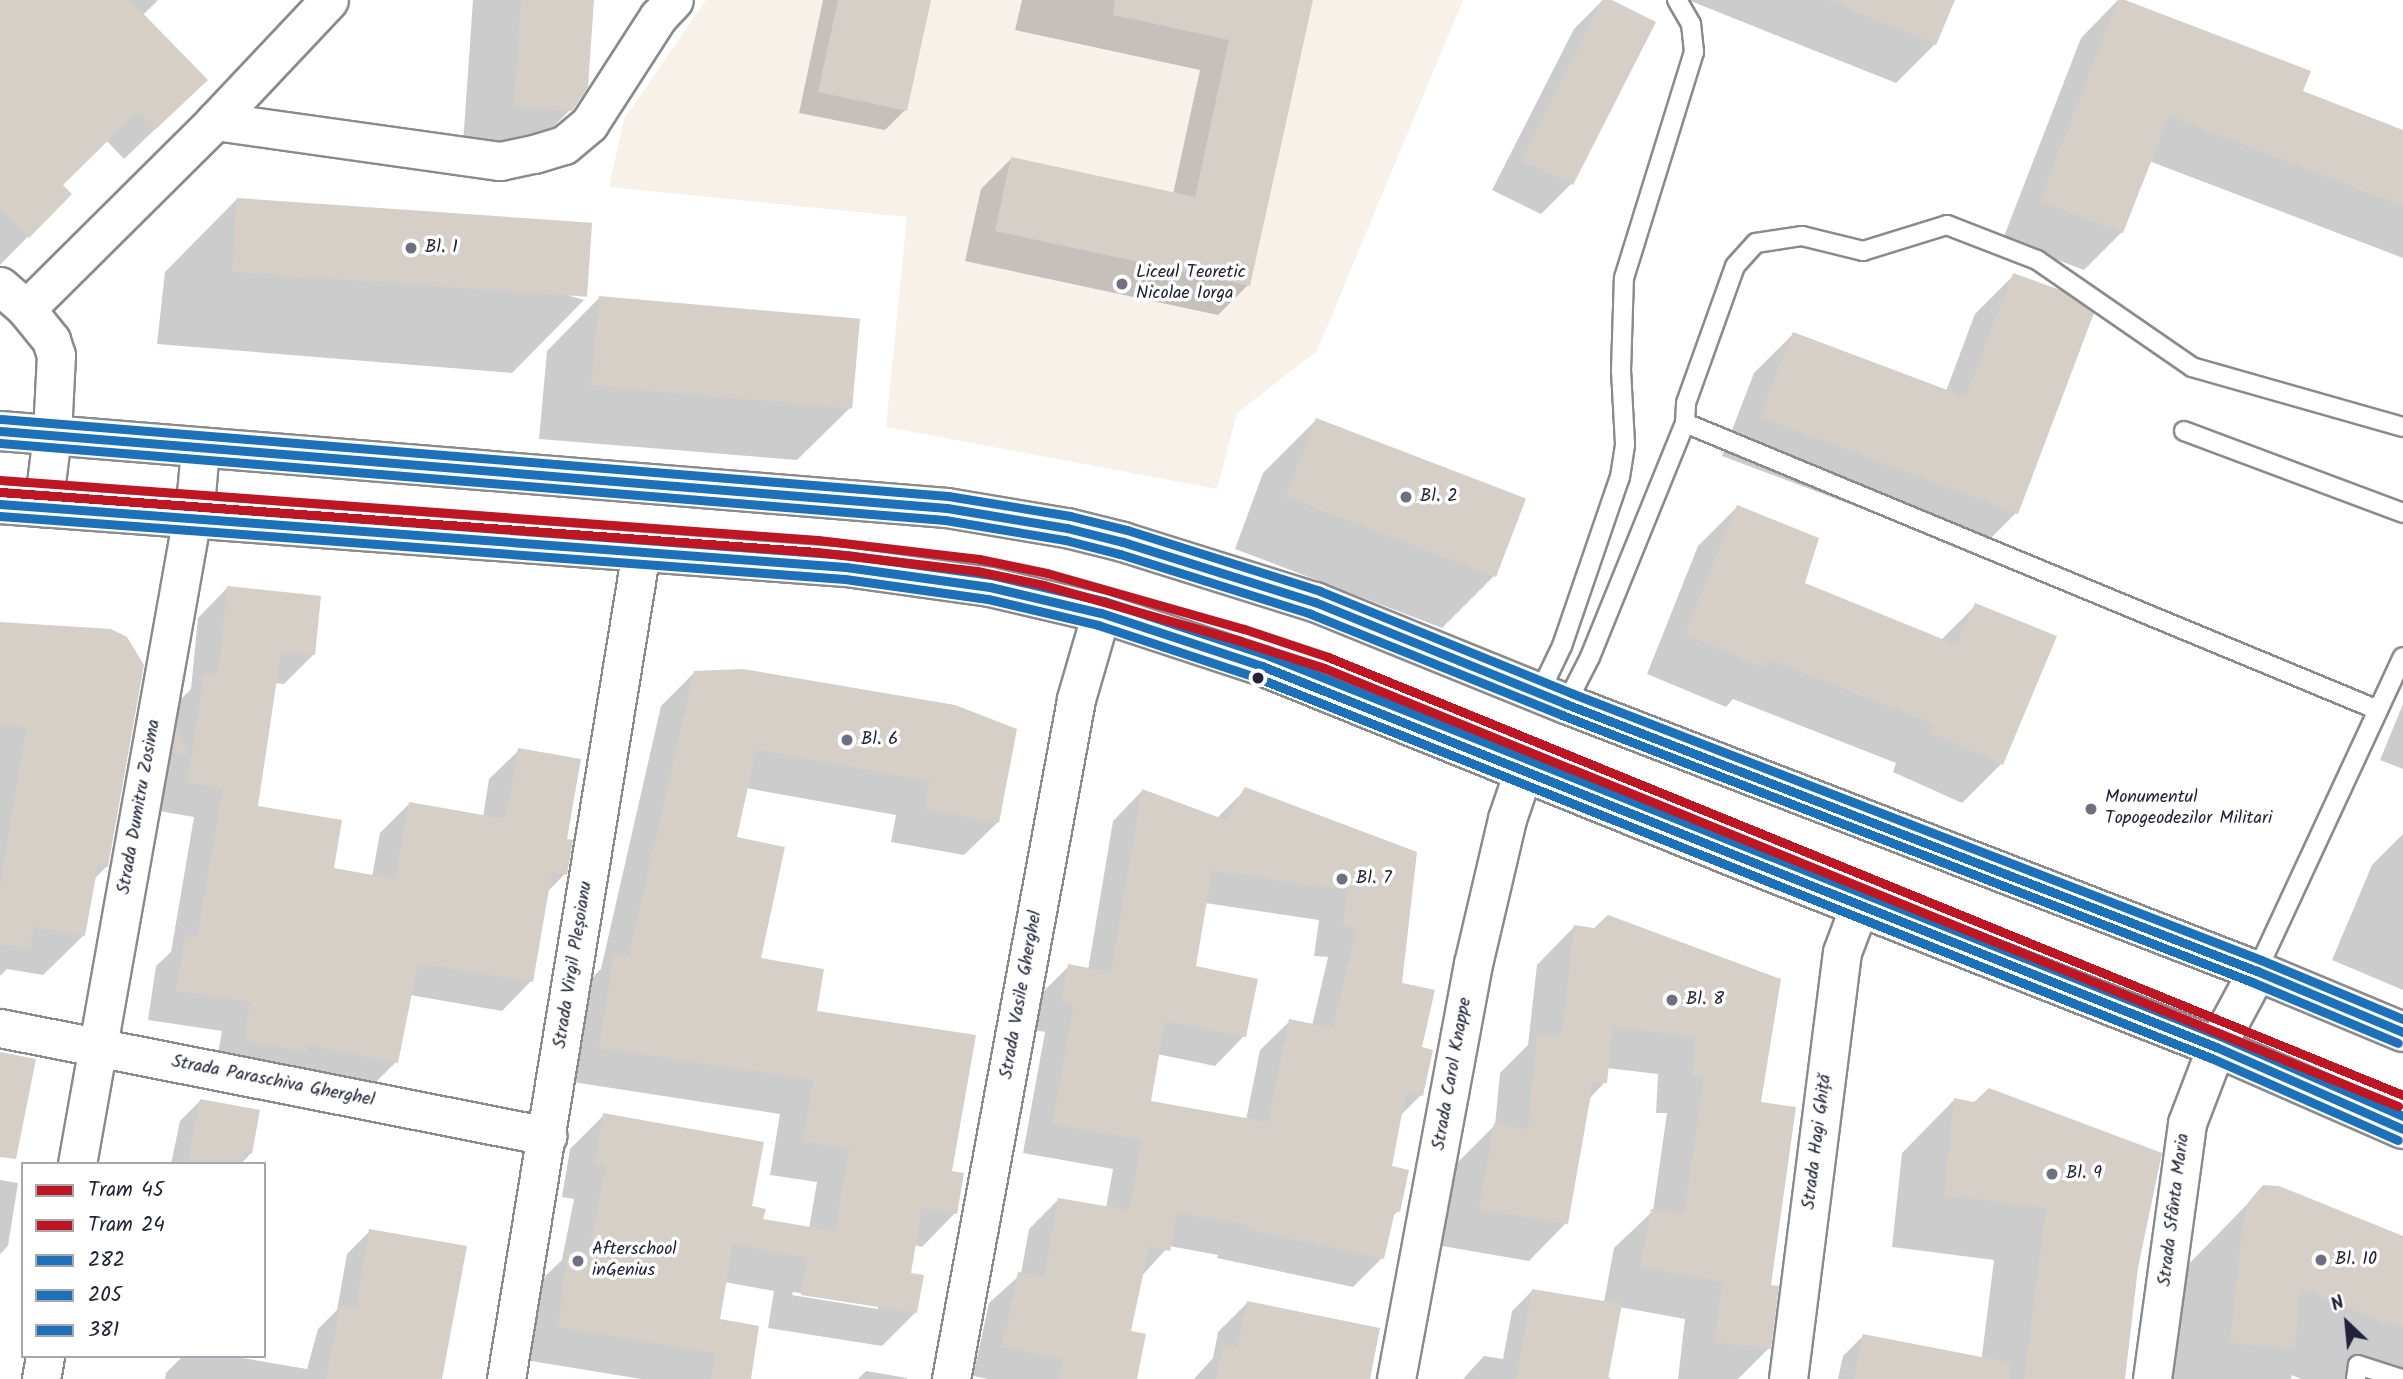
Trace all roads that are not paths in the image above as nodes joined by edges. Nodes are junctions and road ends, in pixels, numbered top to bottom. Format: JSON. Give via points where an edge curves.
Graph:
{"nodes":[{"id":1,"x":329,"y":0,"type":"edge"},
{"id":2,"x":674,"y":0,"type":"edge"},
{"id":3,"x":1677,"y":0,"type":"edge"},
{"id":4,"x":215,"y":121,"type":"junction"},
{"id":5,"x":13,"y":298,"type":"edge"},
{"id":6,"x":1685,"y":423,"type":"junction"},
{"id":7,"x":2403,"y":427,"type":"edge"},
{"id":8,"x":0,"y":431,"type":"edge"},
{"id":9,"x":2183,"y":431,"type":"dead end"},
{"id":10,"x":52,"y":435,"type":"junction"},
{"id":11,"x":200,"y":450,"type":"junction"},
{"id":12,"x":0,"y":504,"type":"edge"},
{"id":13,"x":43,"y":507,"type":"junction"},
{"id":14,"x":2403,"y":513,"type":"edge"},
{"id":15,"x":192,"y":517,"type":"junction"},
{"id":16,"x":641,"y":551,"type":"junction"},
{"id":17,"x":1101,"y":613,"type":"junction"},
{"id":18,"x":2403,"y":657,"type":"edge"},
{"id":19,"x":1553,"y":699,"type":"junction"},
{"id":20,"x":2378,"y":710,"type":"junction"},
{"id":21,"x":1523,"y":772,"type":"junction"},
{"id":22,"x":1859,"y":907,"type":"junction"},
{"id":23,"x":2257,"y":971,"type":"junction"},
{"id":24,"x":0,"y":1028,"type":"edge"},
{"id":25,"x":2403,"y":1032,"type":"edge"},
{"id":26,"x":97,"y":1047,"type":"junction"},
{"id":27,"x":2216,"y":1047,"type":"junction"},
{"id":28,"x":2403,"y":1129,"type":"edge"},
{"id":29,"x":547,"y":1136,"type":"junction"},
{"id":30,"x":77,"y":1162,"type":"edge"},
{"id":31,"x":45,"y":1358,"type":"edge"},
{"id":32,"x":41,"y":1379,"type":"edge"},
{"id":33,"x":506,"y":1379,"type":"edge"},
{"id":34,"x":951,"y":1379,"type":"edge"},
{"id":35,"x":1396,"y":1379,"type":"edge"},
{"id":36,"x":1788,"y":1379,"type":"edge"},
{"id":37,"x":2152,"y":1379,"type":"edge"},
{"id":38,"x":2356,"y":1379,"type":"edge"},
{"id":39,"x":2402,"y":1379,"type":"edge"}],
"edges":[{"from":1,"to":4,"type":"street"},
{"from":2,"to":4,"type":"street","via":[[589,124],[564,145],[534,154],[500,161]]},
{"from":3,"to":19,"type":"lane","via":[[1691,24],[1694,52],[1624,278],[1620,371],[1625,444],[1620,477],[1562,646]]},
{"from":4,"to":5,"type":"street"},
{"from":5,"to":10,"type":"street","via":[[51,340],[56,355]]},
{"from":6,"to":7,"type":"lane","via":[[1686,403],[1735,266],[1756,243],[1802,236],[1863,251],[1947,225],[2037,260],[2192,367]]},
{"from":6,"to":19,"type":"lane","via":[[1590,657]]},
{"from":6,"to":20,"type":"lane"},
{"from":8,"to":10,"type":"main road"},
{"from":9,"to":14,"type":"lane"},
{"from":10,"to":11,"type":"main road"},
{"from":10,"to":13,"type":"street"},
{"from":11,"to":15,"type":"street","name":"Strada Dumitru Zosima"},
{"from":11,"to":19,"type":"main road","via":[[832,498],[1067,528],[1188,560],[1315,602]]},
{"from":12,"to":13,"type":"main road"},
{"from":13,"to":15,"type":"main road"},
{"from":15,"to":16,"type":"main road"},
{"from":15,"to":26,"type":"street","name":"Strada Dumitru Zosima"},
{"from":16,"to":17,"type":"main road","via":[[846,567],[990,587]]},
{"from":16,"to":29,"type":"street","name":"Strada Virgil Pleșoianu"},
{"from":17,"to":21,"type":"main road","via":[[1262,666]]},
{"from":17,"to":34,"type":"street","name":"Strada Vasile Gherghel","via":[[1076,699]]},
{"from":18,"to":20,"type":"lane"},
{"from":19,"to":23,"type":"main road"},
{"from":20,"to":23,"type":"lane"},
{"from":21,"to":22,"type":"main road"},
{"from":21,"to":35,"type":"street","name":"Strada Carol Knappe","via":[[1507,819],[1473,964]]},
{"from":22,"to":27,"type":"main road"},
{"from":22,"to":36,"type":"street","name":"Strada Hagi Ghiță","via":[[1842,952]]},
{"from":23,"to":25,"type":"main road"},
{"from":23,"to":27,"type":"street","name":"Strada Sfânta Maria"},
{"from":24,"to":26,"type":"street","name":"Strada Paraschiva Gherghel"},
{"from":26,"to":29,"type":"street","name":"Strada Paraschiva Gherghel"},
{"from":26,"to":30,"type":"street","name":"Strada Dumitru Zosima"},
{"from":27,"to":28,"type":"main road"},
{"from":27,"to":37,"type":"street","name":"Strada Sfânta Maria","via":[[2186,1123]]},
{"from":29,"to":33,"type":"street","name":"Strada Virgil Pleșoianu"},
{"from":31,"to":32,"type":"street"},
{"from":38,"to":39,"type":"lane","via":[[2358,1365]]}]}
